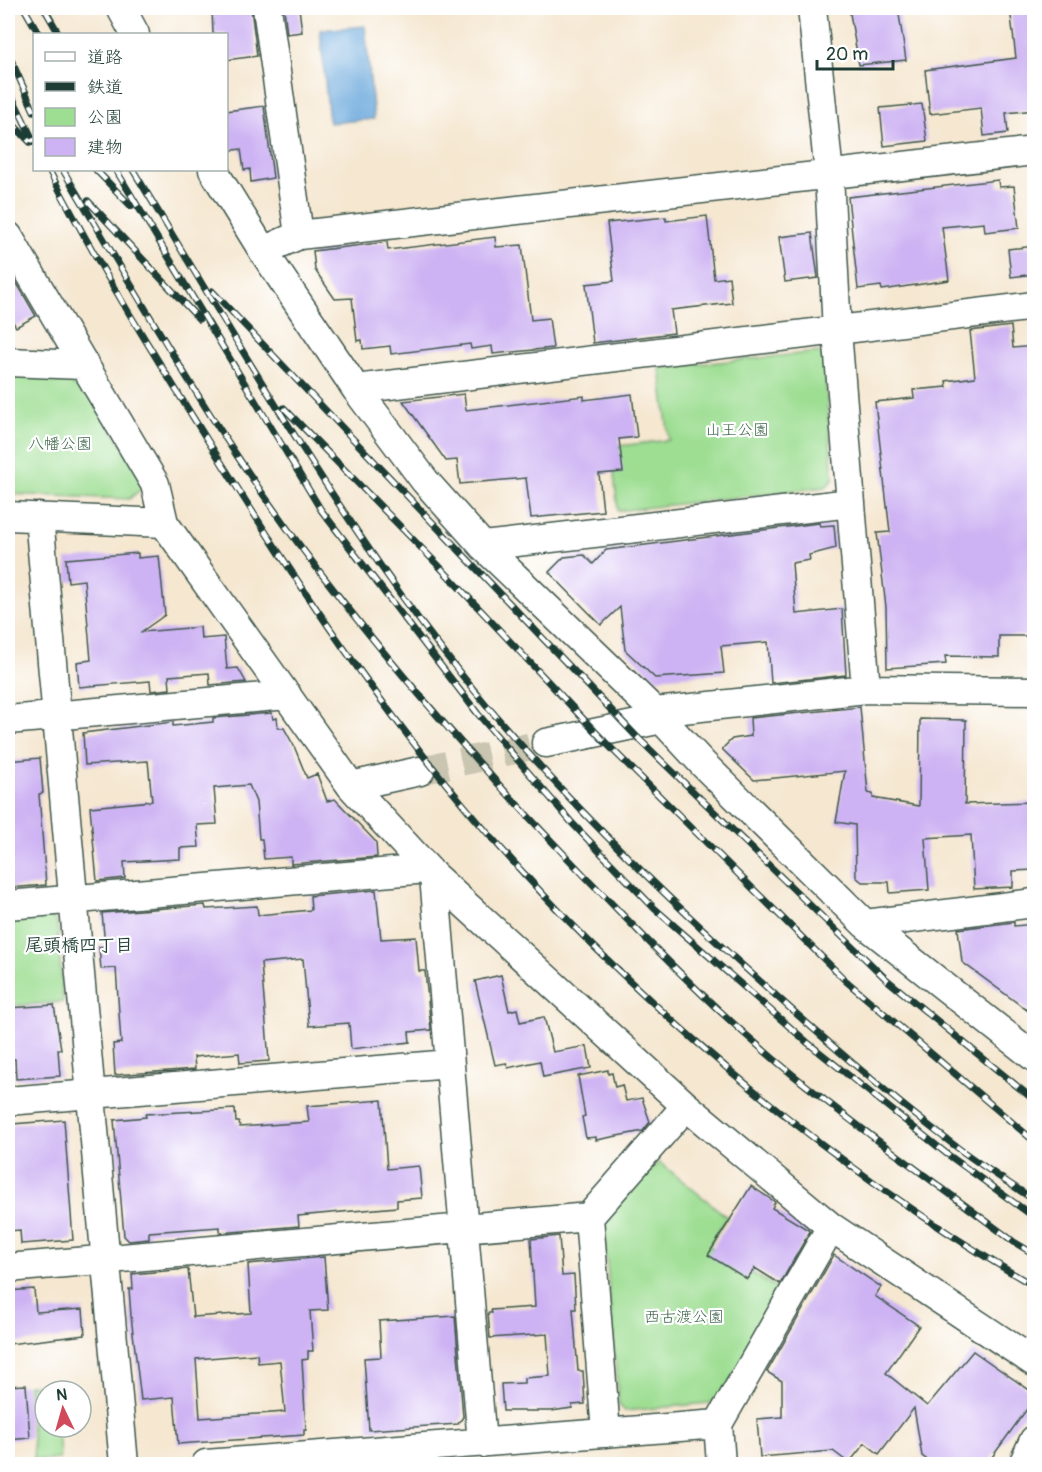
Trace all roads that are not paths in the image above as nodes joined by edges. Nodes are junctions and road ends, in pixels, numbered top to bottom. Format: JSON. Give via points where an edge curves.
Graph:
{"nodes":[{"id":1,"x":121,"y":8,"type":"edge"},
{"id":2,"x":267,"y":8,"type":"edge"},
{"id":3,"x":812,"y":8,"type":"edge"},
{"id":4,"x":134,"y":33,"type":"edge"},
{"id":5,"x":1035,"y":151,"type":"edge"},
{"id":6,"x":214,"y":171,"type":"edge"},
{"id":7,"x":829,"y":176,"type":"junction"},
{"id":8,"x":299,"y":235,"type":"junction"},
{"id":9,"x":8,"y":236,"type":"edge"},
{"id":10,"x":263,"y":251,"type":"junction"},
{"id":11,"x":1035,"y":306,"type":"edge"},
{"id":12,"x":837,"y":331,"type":"junction"},
{"id":13,"x":8,"y":362,"type":"edge"},
{"id":14,"x":82,"y":365,"type":"junction"},
{"id":15,"x":356,"y":389,"type":"junction"},
{"id":16,"x":852,"y":503,"type":"junction"},
{"id":17,"x":8,"y":516,"type":"edge"},
{"id":18,"x":39,"y":517,"type":"junction"},
{"id":19,"x":164,"y":523,"type":"junction"},
{"id":20,"x":483,"y":546,"type":"junction"},
{"id":21,"x":866,"y":689,"type":"junction"},
{"id":22,"x":1035,"y":691,"type":"edge"},
{"id":23,"x":287,"y":695,"type":"junction"},
{"id":24,"x":57,"y":716,"type":"junction"},
{"id":25,"x":658,"y":716,"type":"junction"},
{"id":26,"x":8,"y":720,"type":"edge"},
{"id":27,"x":546,"y":743,"type":"tunnel mouth"},
{"id":28,"x":420,"y":771,"type":"tunnel mouth"},
{"id":29,"x":351,"y":786,"type":"junction"},
{"id":30,"x":431,"y":872,"type":"junction"},
{"id":31,"x":73,"y":899,"type":"junction"},
{"id":32,"x":1035,"y":903,"type":"edge"},
{"id":33,"x":8,"y":905,"type":"edge"},
{"id":34,"x":865,"y":924,"type":"junction"},
{"id":35,"x":1035,"y":1057,"type":"edge"},
{"id":36,"x":450,"y":1064,"type":"junction"},
{"id":37,"x":91,"y":1094,"type":"junction"},
{"id":38,"x":8,"y":1101,"type":"edge"},
{"id":39,"x":686,"y":1106,"type":"junction"},
{"id":40,"x":589,"y":1217,"type":"junction"},
{"id":41,"x":831,"y":1227,"type":"junction"},
{"id":42,"x":464,"y":1228,"type":"junction"},
{"id":43,"x":106,"y":1260,"type":"junction"},
{"id":44,"x":8,"y":1268,"type":"edge"},
{"id":45,"x":1035,"y":1362,"type":"edge"},
{"id":46,"x":718,"y":1424,"type":"junction"},
{"id":47,"x":606,"y":1433,"type":"junction"},
{"id":48,"x":1035,"y":1440,"type":"edge"},
{"id":49,"x":482,"y":1443,"type":"junction"},
{"id":50,"x":336,"y":1459,"type":"edge"},
{"id":51,"x":124,"y":1464,"type":"edge"},
{"id":52,"x":206,"y":1464,"type":"edge"},
{"id":53,"x":721,"y":1464,"type":"edge"},
{"id":54,"x":1023,"y":1464,"type":"edge"}],
"edges":[{"from":1,"to":4,"type":"street"},
{"from":2,"to":8,"type":"street"},
{"from":3,"to":7,"type":"street"},
{"from":5,"to":7,"type":"street"},
{"from":6,"to":10,"type":"street"},
{"from":7,"to":8,"type":"street"},
{"from":7,"to":12,"type":"street"},
{"from":8,"to":10,"type":"street"},
{"from":9,"to":14,"type":"street"},
{"from":10,"to":15,"type":"street"},
{"from":11,"to":12,"type":"street"},
{"from":12,"to":15,"type":"street"},
{"from":12,"to":16,"type":"street"},
{"from":13,"to":14,"type":"street"},
{"from":14,"to":19,"type":"street","via":[[155,484]]},
{"from":15,"to":20,"type":"street","via":[[425,481]]},
{"from":16,"to":20,"type":"street"},
{"from":16,"to":21,"type":"street"},
{"from":17,"to":18,"type":"street"},
{"from":18,"to":19,"type":"street"},
{"from":18,"to":24,"type":"street"},
{"from":19,"to":23,"type":"street"},
{"from":20,"to":25,"type":"street"},
{"from":21,"to":22,"type":"street"},
{"from":21,"to":25,"type":"street"},
{"from":23,"to":24,"type":"street"},
{"from":23,"to":29,"type":"street"},
{"from":24,"to":26,"type":"street"},
{"from":24,"to":31,"type":"street"},
{"from":25,"to":27,"type":"street"},
{"from":25,"to":34,"type":"street"},
{"from":28,"to":29,"type":"street"},
{"from":29,"to":30,"type":"street"},
{"from":30,"to":31,"type":"street"},
{"from":30,"to":36,"type":"street"},
{"from":30,"to":39,"type":"street"},
{"from":31,"to":33,"type":"street"},
{"from":31,"to":37,"type":"street"},
{"from":32,"to":34,"type":"street"},
{"from":34,"to":35,"type":"street"},
{"from":36,"to":37,"type":"street"},
{"from":36,"to":42,"type":"street"},
{"from":37,"to":38,"type":"street"},
{"from":37,"to":43,"type":"street"},
{"from":39,"to":40,"type":"street"},
{"from":39,"to":41,"type":"street"},
{"from":40,"to":42,"type":"street"},
{"from":40,"to":47,"type":"street"},
{"from":41,"to":45,"type":"street"},
{"from":41,"to":46,"type":"street"},
{"from":42,"to":43,"type":"street"},
{"from":42,"to":49,"type":"street"},
{"from":43,"to":44,"type":"street"},
{"from":43,"to":51,"type":"street"},
{"from":46,"to":47,"type":"street"},
{"from":46,"to":53,"type":"street"},
{"from":47,"to":49,"type":"street"},
{"from":48,"to":54,"type":"street"},
{"from":49,"to":50,"type":"street"},
{"from":50,"to":52,"type":"street"}]}
